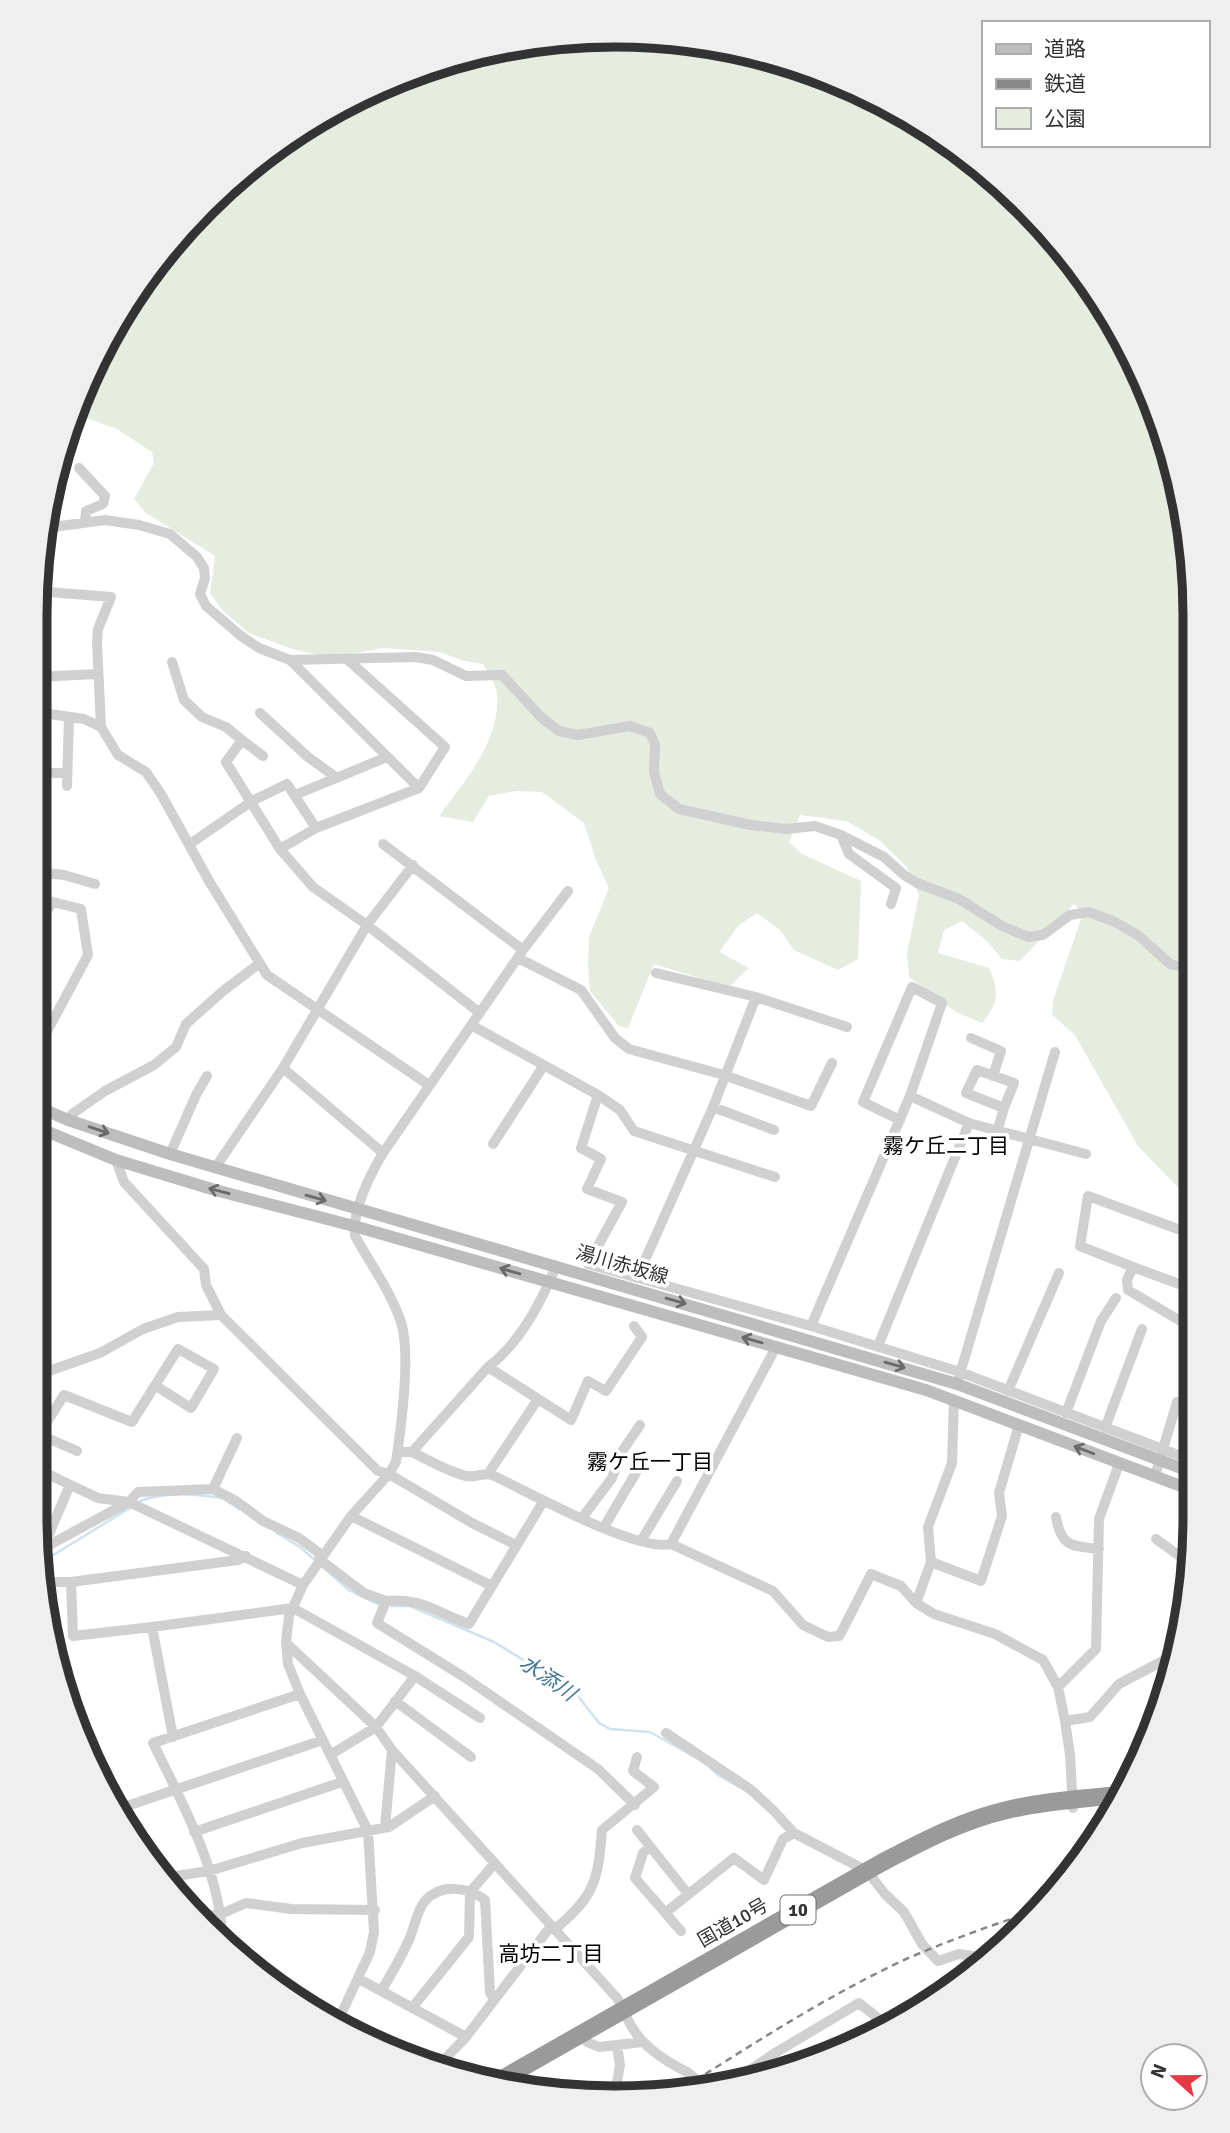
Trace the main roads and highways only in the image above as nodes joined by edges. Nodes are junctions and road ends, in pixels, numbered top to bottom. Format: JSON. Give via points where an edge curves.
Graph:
{"nodes":[{"id":1,"x":47,"y":1110,"type":"edge"},
{"id":2,"x":47,"y":1132,"type":"edge"},
{"id":3,"x":1183,"y":1468,"type":"edge"},
{"id":4,"x":1183,"y":1487,"type":"edge"},
{"id":5,"x":1110,"y":1797,"type":"edge"},
{"id":6,"x":1072,"y":1804,"type":"junction"},
{"id":7,"x":1105,"y":1805,"type":"edge"},
{"id":8,"x":626,"y":2014,"type":"junction"},
{"id":9,"x":509,"y":2076,"type":"edge"},
{"id":10,"x":526,"y":2079,"type":"edge"}],
"edges":[{"from":1,"to":3,"type":"main road","name":"湯川赤坂線","one_way":true,"via":[[215,1168],[959,1378]]},
{"from":4,"to":2,"type":"main road","name":"湯川赤坂線","one_way":true,"via":[[954,1400],[215,1190],[116,1160]]},
{"from":5,"to":6,"type":"highway","name":"国道10号","number":"10"},
{"from":6,"to":7,"type":"highway","name":"国道10号","number":"10"},
{"from":6,"to":8,"type":"highway","name":"国道10号","number":"10","via":[[1005,1810],[923,1841]]},
{"from":8,"to":9,"type":"highway","name":"国道10号","number":"10"},
{"from":8,"to":10,"type":"highway","name":"国道10号","number":"10"}]}
